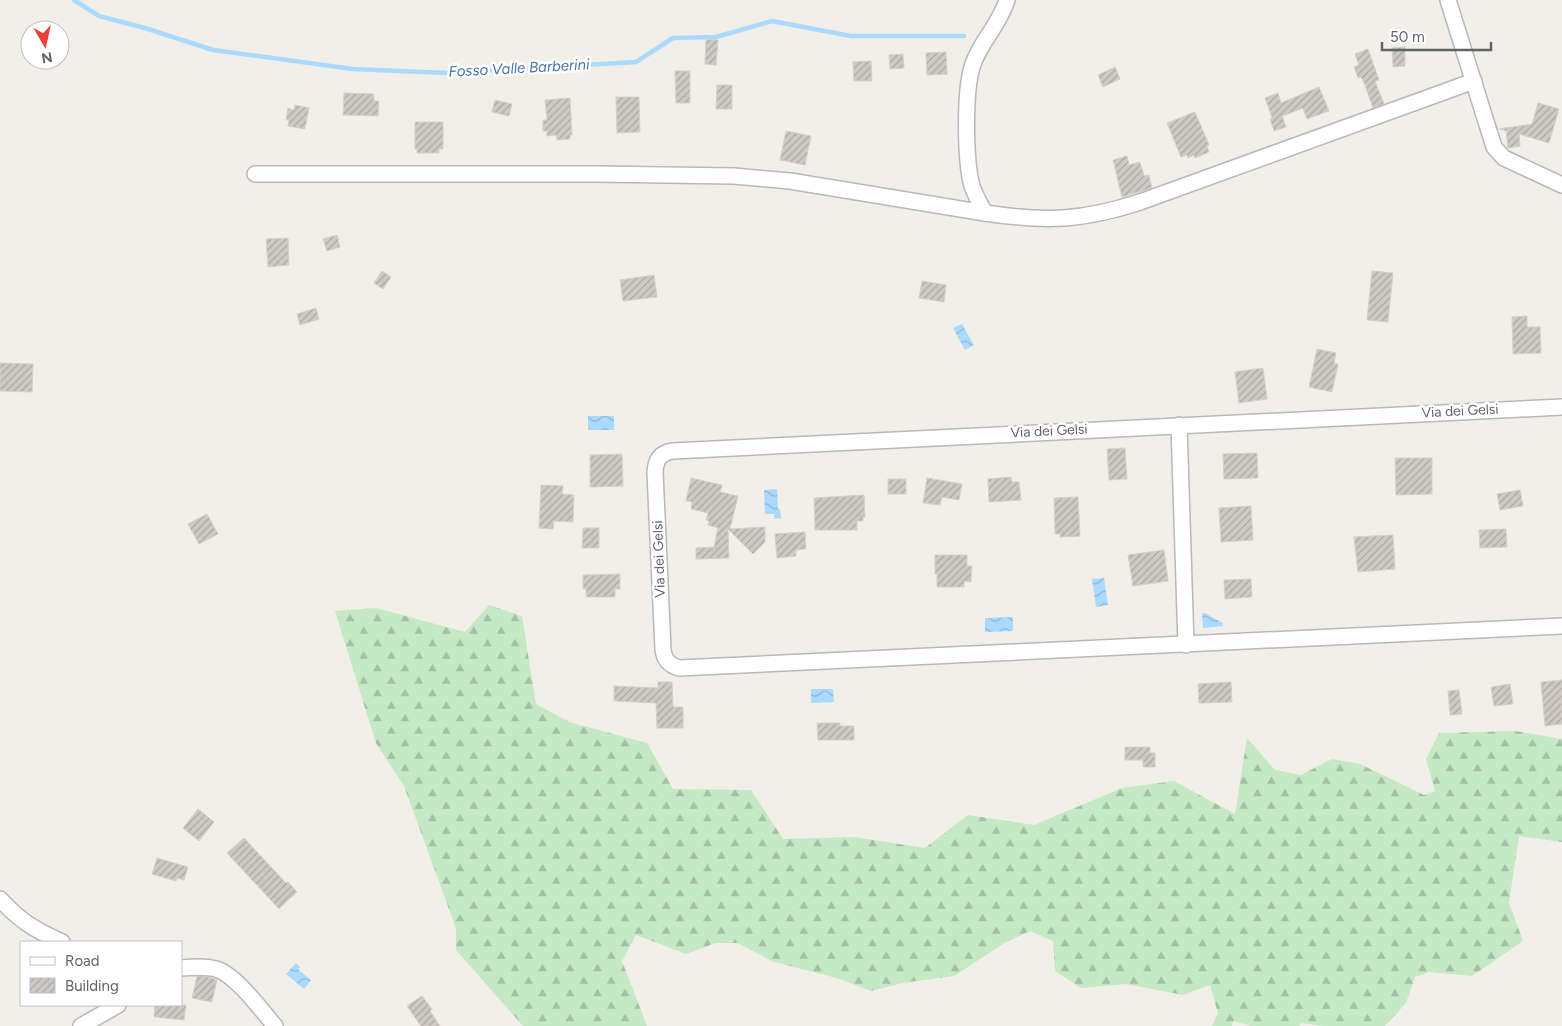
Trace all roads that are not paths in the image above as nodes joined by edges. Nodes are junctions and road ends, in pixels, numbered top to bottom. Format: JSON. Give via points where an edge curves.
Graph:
{"nodes":[{"id":1,"x":1007,"y":0,"type":"edge"},
{"id":2,"x":1448,"y":0,"type":"edge"},
{"id":3,"x":1474,"y":81,"type":"junction"},
{"id":4,"x":255,"y":174,"type":"dead end"},
{"id":5,"x":1562,"y":185,"type":"edge"},
{"id":6,"x":985,"y":213,"type":"junction"},
{"id":7,"x":1562,"y":407,"type":"edge"},
{"id":8,"x":1179,"y":425,"type":"junction"},
{"id":9,"x":1562,"y":626,"type":"edge"},
{"id":10,"x":1186,"y":645,"type":"junction"},
{"id":11,"x":0,"y":899,"type":"edge"},
{"id":12,"x":60,"y":941,"type":"edge"},
{"id":13,"x":182,"y":968,"type":"edge"},
{"id":14,"x":116,"y":1006,"type":"edge"},
{"id":15,"x":81,"y":1026,"type":"edge"},
{"id":16,"x":275,"y":1026,"type":"edge"}],
"edges":[{"from":1,"to":6,"type":"street","via":[[999,21],[976,57],[968,88],[971,180]]},
{"from":2,"to":3,"type":"street"},
{"from":3,"to":5,"type":"street","via":[[1492,143],[1500,156]]},
{"from":3,"to":6,"type":"street","via":[[1114,210],[1048,220]]},
{"from":4,"to":6,"type":"street","via":[[734,176],[804,183]]},
{"from":7,"to":8,"type":"street","name":"Via dei Gelsi"},
{"from":8,"to":10,"type":"street"},
{"from":8,"to":10,"type":"street","name":"Via dei Gelsi","via":[[673,451],[659,457],[655,472],[663,649],[666,660],[673,666]]},
{"from":9,"to":10,"type":"street","name":"Via dei Gelsi"},
{"from":11,"to":12,"type":"street","via":[[20,919]]},
{"from":13,"to":16,"type":"street","via":[[208,967],[224,972]]},
{"from":14,"to":15,"type":"street"}]}
